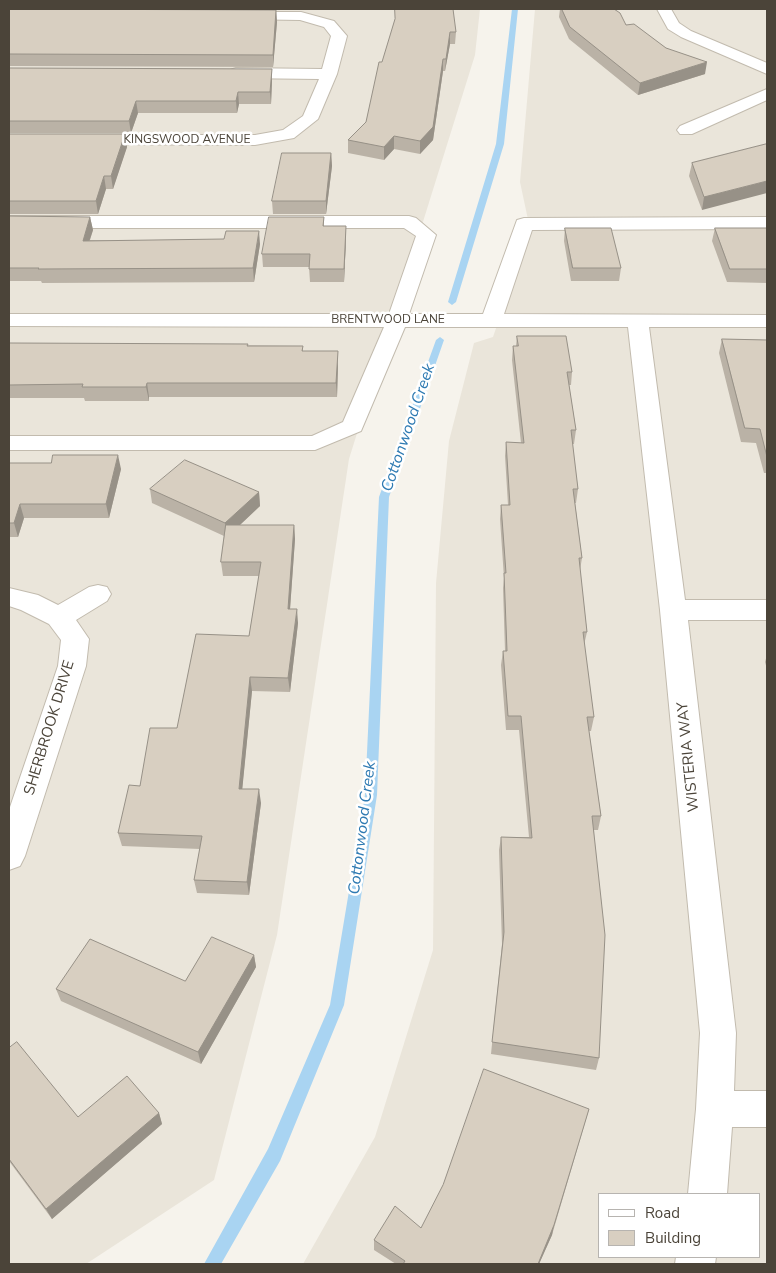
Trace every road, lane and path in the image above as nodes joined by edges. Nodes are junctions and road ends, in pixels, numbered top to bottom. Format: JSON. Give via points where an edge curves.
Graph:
{"nodes":[{"id":1,"x":664,"y":9,"type":"edge"},
{"id":2,"x":302,"y":12,"type":"edge"},
{"id":3,"x":223,"y":16,"type":"edge"},
{"id":4,"x":767,"y":69,"type":"edge"},
{"id":5,"x":222,"y":73,"type":"edge"},
{"id":6,"x":329,"y":74,"type":"junction"},
{"id":7,"x":767,"y":94,"type":"edge"},
{"id":8,"x":686,"y":130,"type":"dead end"},
{"id":9,"x":68,"y":140,"type":"edge"},
{"id":10,"x":9,"y":222,"type":"edge"},
{"id":11,"x":767,"y":223,"type":"edge"},
{"id":12,"x":9,"y":320,"type":"edge"},
{"id":13,"x":396,"y":320,"type":"junction"},
{"id":14,"x":490,"y":321,"type":"junction"},
{"id":15,"x":638,"y":321,"type":"junction"},
{"id":16,"x":767,"y":321,"type":"edge"},
{"id":17,"x":9,"y":443,"type":"edge"},
{"id":18,"x":98,"y":594,"type":"dead end"},
{"id":19,"x":9,"y":598,"type":"edge"},
{"id":20,"x":673,"y":610,"type":"junction"},
{"id":21,"x":767,"y":610,"type":"edge"},
{"id":22,"x":59,"y":617,"type":"junction"},
{"id":23,"x":9,"y":856,"type":"edge"},
{"id":24,"x":715,"y":1109,"type":"junction"},
{"id":25,"x":767,"y":1109,"type":"edge"},
{"id":26,"x":708,"y":1193,"type":"edge"}],
"edges":[{"from":1,"to":4,"type":"street","via":[[673,26],[686,34]]},
{"from":2,"to":3,"type":"street"},
{"from":2,"to":6,"type":"street","name":"KINGSWOOD AVENUE","via":[[329,24],[339,36]]},
{"from":5,"to":6,"type":"street"},
{"from":6,"to":9,"type":"street","name":"KINGSWOOD AVENUE","via":[[310,119],[288,134],[255,140]]},
{"from":7,"to":8,"type":"street"},
{"from":10,"to":13,"type":"street","via":[[409,222],[426,235]]},
{"from":11,"to":14,"type":"street","via":[[524,224]]},
{"from":12,"to":13,"type":"street","name":"BRENTWOOD LANE"},
{"from":13,"to":14,"type":"street","name":"BRENTWOOD LANE"},
{"from":13,"to":17,"type":"street","via":[[353,426],[315,444]]},
{"from":14,"to":15,"type":"street","name":"BRENTWOOD LANE"},
{"from":15,"to":16,"type":"street","name":"BRENTWOOD LANE"},
{"from":15,"to":20,"type":"street","name":"WISTERIA WAY"},
{"from":18,"to":22,"type":"street"},
{"from":19,"to":22,"type":"street","via":[[29,602]]},
{"from":20,"to":21,"type":"street"},
{"from":20,"to":24,"type":"street","name":"WISTERIA WAY","via":[[718,1033]]},
{"from":22,"to":23,"type":"street","name":"SHERBROOK DRIVE","via":[[75,639],[72,666]]},
{"from":24,"to":25,"type":"street"},
{"from":24,"to":26,"type":"street","name":"WISTERIA WAY"}]}
